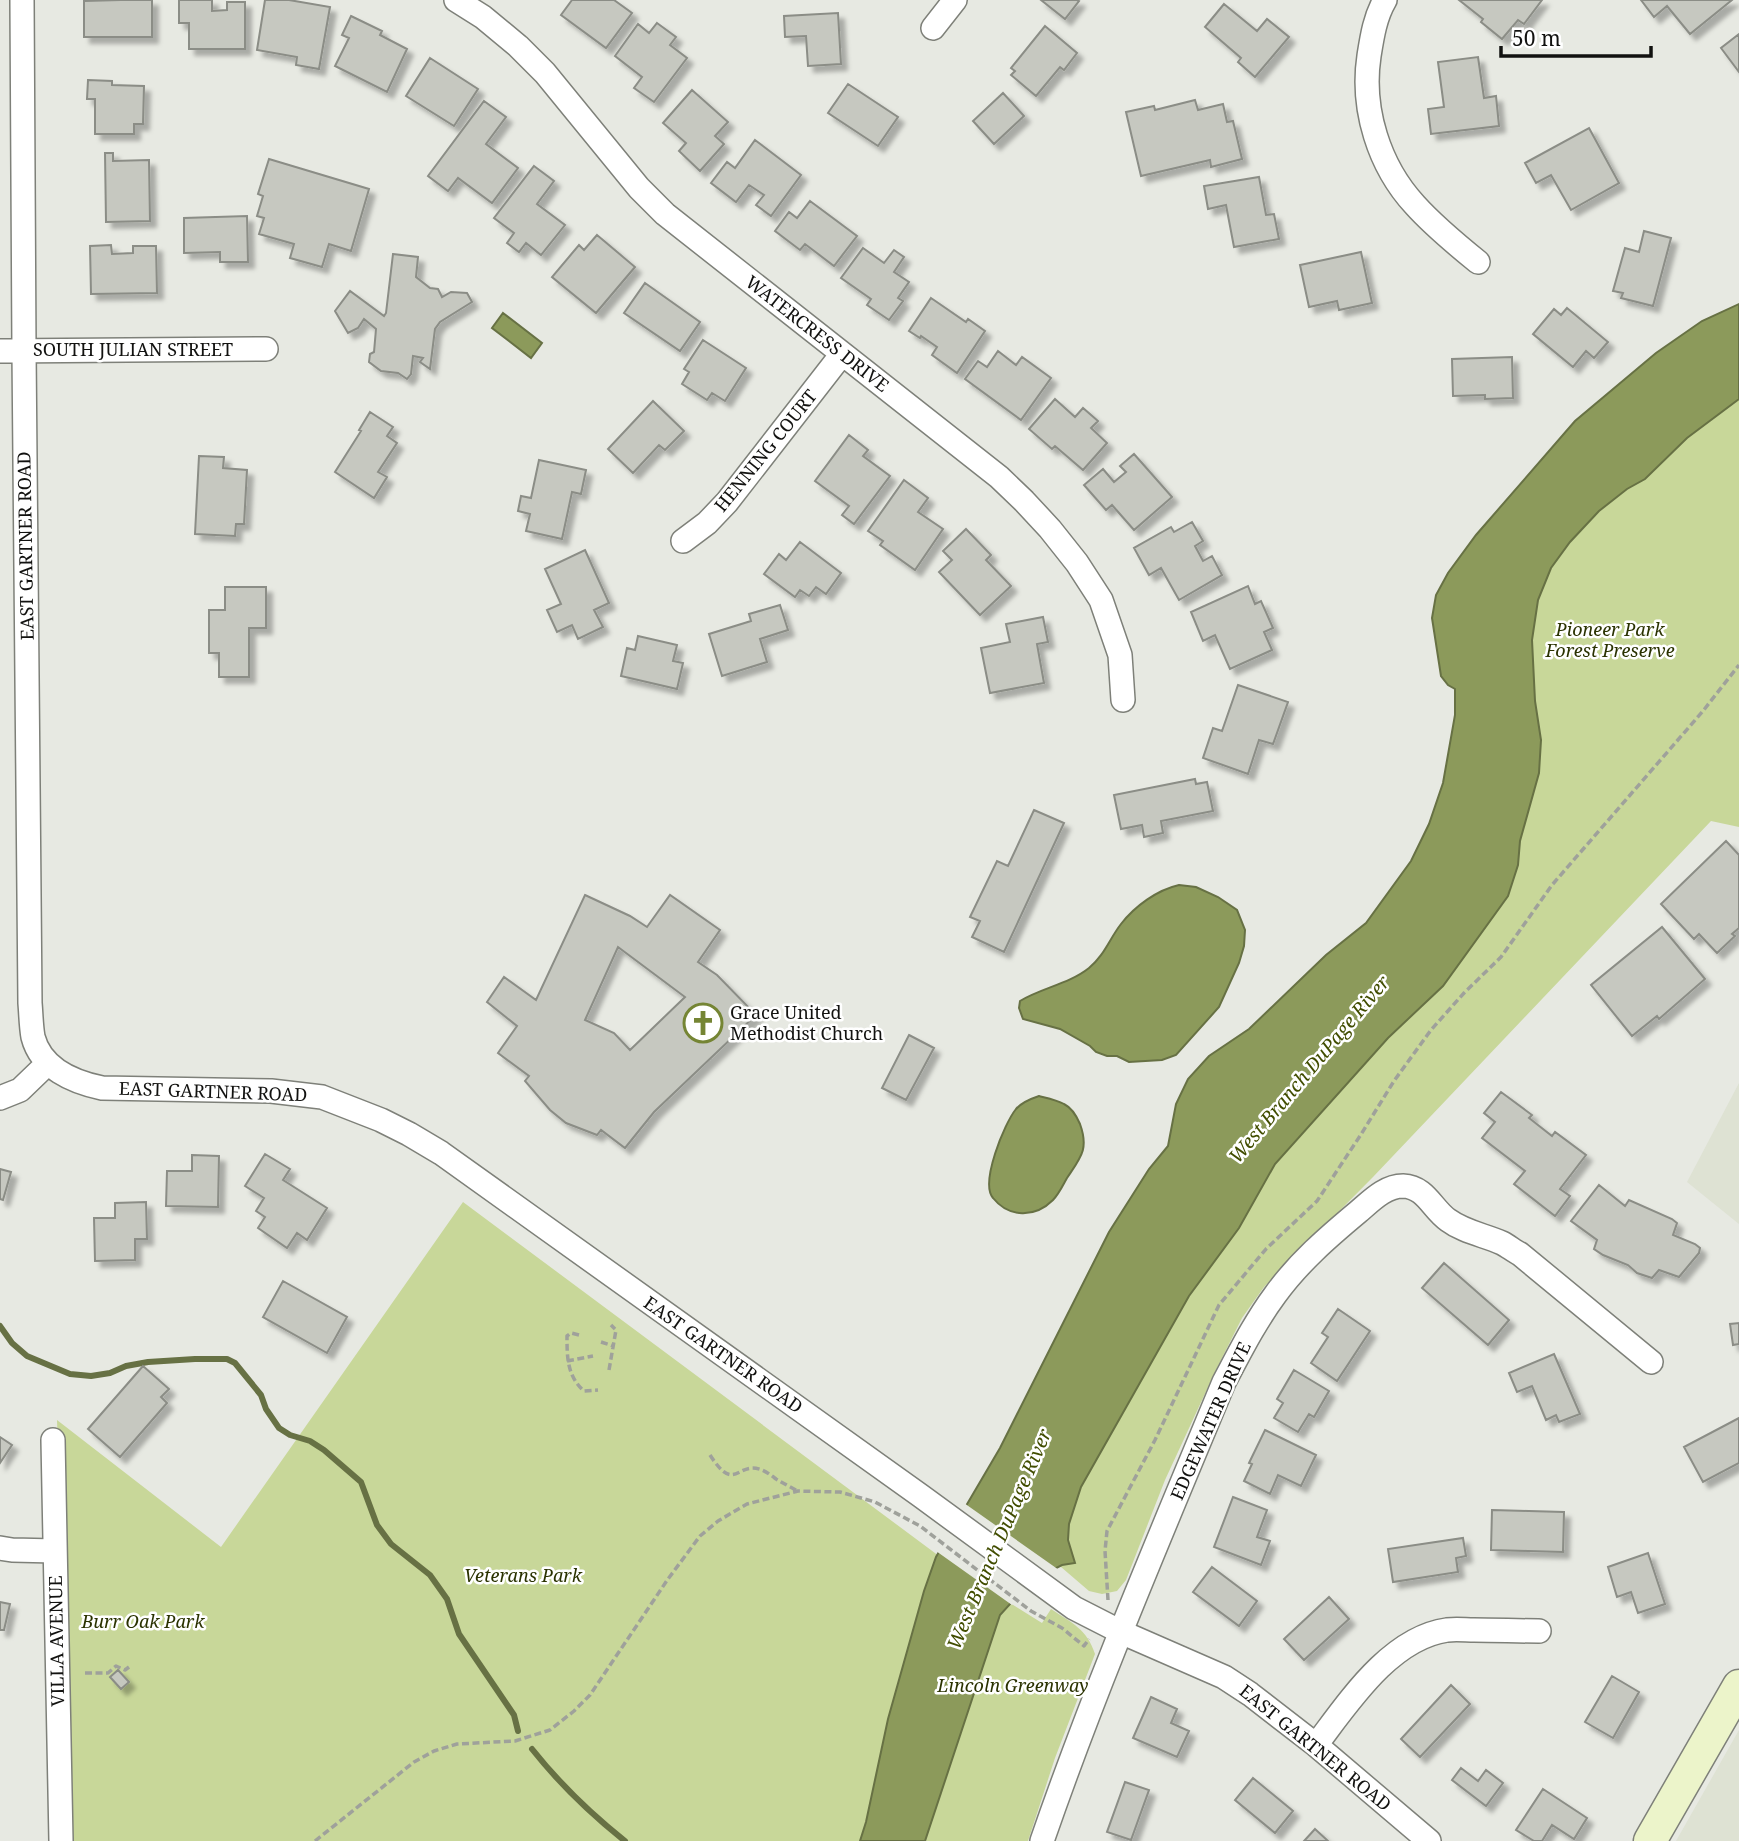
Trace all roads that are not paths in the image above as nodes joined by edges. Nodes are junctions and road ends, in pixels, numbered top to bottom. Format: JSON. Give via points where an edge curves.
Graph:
{"nodes":[{"id":1,"x":22,"y":0,"type":"edge"},
{"id":2,"x":457,"y":0,"type":"edge"},
{"id":3,"x":955,"y":0,"type":"edge"},
{"id":4,"x":1378,"y":2,"type":"edge"},
{"id":5,"x":933,"y":28,"type":"dead end"},
{"id":6,"x":1478,"y":262,"type":"dead end"},
{"id":7,"x":266,"y":349,"type":"dead end"},
{"id":8,"x":0,"y":351,"type":"edge"},
{"id":9,"x":24,"y":351,"type":"junction"},
{"id":10,"x":842,"y":354,"type":"junction"},
{"id":11,"x":682,"y":541,"type":"dead end"},
{"id":12,"x":1123,"y":700,"type":"dead end"},
{"id":13,"x":47,"y":1064,"type":"junction"},
{"id":14,"x":0,"y":1098,"type":"edge"},
{"id":15,"x":1651,"y":1363,"type":"dead end"},
{"id":16,"x":53,"y":1440,"type":"dead end"},
{"id":17,"x":0,"y":1548,"type":"edge"},
{"id":18,"x":55,"y":1551,"type":"junction"},
{"id":19,"x":1539,"y":1631,"type":"dead end"},
{"id":20,"x":1121,"y":1632,"type":"junction"},
{"id":21,"x":1739,"y":1686,"type":"edge"},
{"id":22,"x":1316,"y":1745,"type":"junction"},
{"id":23,"x":61,"y":1841,"type":"edge"},
{"id":24,"x":1042,"y":1841,"type":"edge"},
{"id":25,"x":1429,"y":1841,"type":"edge"},
{"id":26,"x":1650,"y":1841,"type":"edge"}],
"edges":[{"from":1,"to":9,"type":"street","name":"EAST GARTNER ROAD"},
{"from":2,"to":10,"type":"street","name":"WATERCRESS DRIVE","via":[[518,46],[545,73],[665,214]]},
{"from":3,"to":5,"type":"street"},
{"from":4,"to":6,"type":"street","via":[[1367,69],[1377,140],[1414,205]]},
{"from":7,"to":9,"type":"street","name":"SOUTH JULIAN STREET"},
{"from":8,"to":9,"type":"street","name":"SOUTH JULIAN STREET"},
{"from":9,"to":13,"type":"street","name":"EAST GARTNER ROAD","via":[[30,1003],[33,1037]]},
{"from":10,"to":11,"type":"street","name":"HENNING COURT","via":[[727,502]]},
{"from":10,"to":12,"type":"street","name":"WATERCRESS DRIVE","via":[[999,477],[1051,529],[1101,600],[1120,655]]},
{"from":13,"to":14,"type":"street","via":[[20,1090]]},
{"from":13,"to":20,"type":"street","name":"EAST GARTNER ROAD","via":[[80,1082],[102,1087],[271,1091],[322,1097],[390,1125],[441,1153],[1074,1608]]},
{"from":15,"to":20,"type":"street","name":"EDGEWATER DRIVE","via":[[1520,1254],[1450,1222],[1417,1189],[1402,1186],[1383,1192],[1304,1262],[1277,1292],[1246,1341],[1224,1382]]},
{"from":16,"to":18,"type":"street","name":"VILLA AVENUE"},
{"from":17,"to":18,"type":"street"},
{"from":18,"to":23,"type":"street","name":"VILLA AVENUE"},
{"from":19,"to":22,"type":"street","via":[[1448,1630],[1427,1635],[1365,1682]]},
{"from":20,"to":22,"type":"street","name":"EAST GARTNER ROAD","via":[[1224,1677]]},
{"from":20,"to":24,"type":"street","name":"EDGEWATER DRIVE"},
{"from":21,"to":26,"type":"main road"},
{"from":22,"to":25,"type":"street","name":"EAST GARTNER ROAD"}]}
